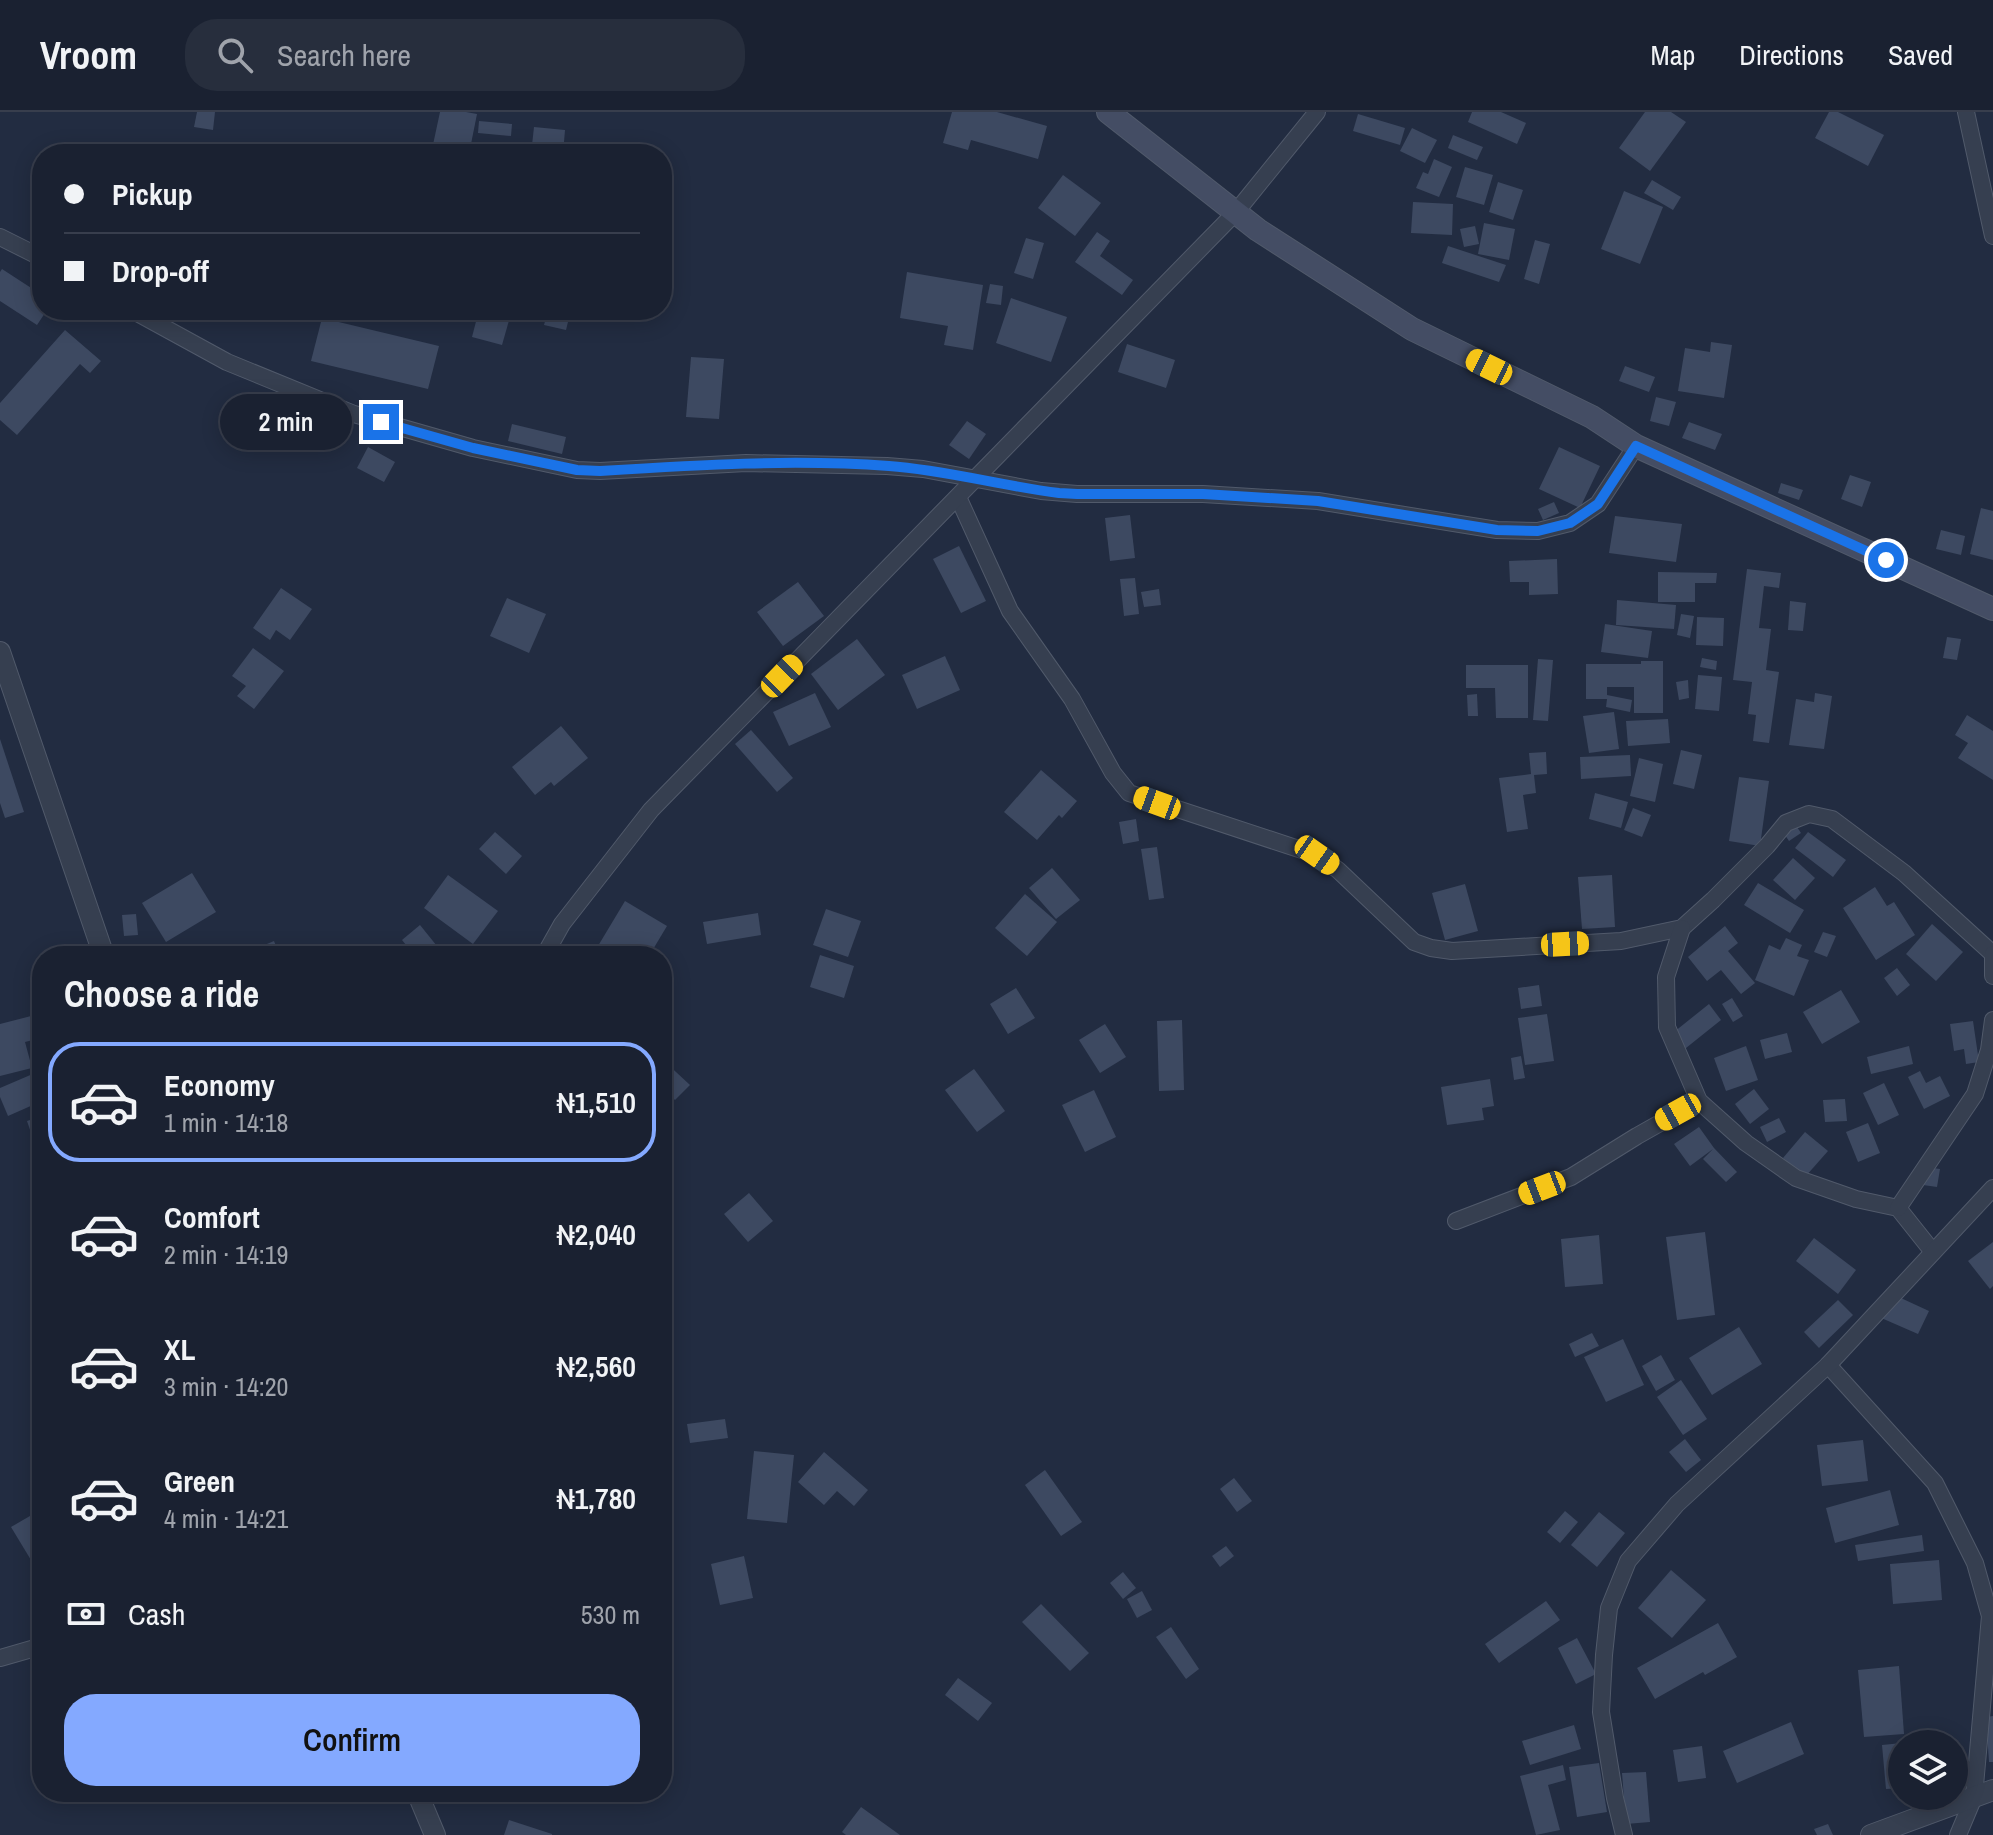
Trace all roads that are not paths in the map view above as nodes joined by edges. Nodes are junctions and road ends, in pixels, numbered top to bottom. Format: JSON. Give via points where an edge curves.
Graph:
{"nodes":[{"id":1,"x":1108,"y":112,"type":"edge"},
{"id":2,"x":1317,"y":112,"type":"edge"},
{"id":3,"x":1966,"y":112,"type":"edge"},
{"id":4,"x":1236,"y":212,"type":"junction"},
{"id":5,"x":1993,"y":236,"type":"edge"},
{"id":6,"x":0,"y":237,"type":"edge"},
{"id":7,"x":32,"y":253,"type":"edge"},
{"id":8,"x":150,"y":320,"type":"edge"},
{"id":9,"x":1636,"y":446,"type":"junction"},
{"id":10,"x":974,"y":479,"type":"junction"},
{"id":11,"x":958,"y":497,"type":"junction"},
{"id":12,"x":1993,"y":609,"type":"edge"},
{"id":13,"x":0,"y":652,"type":"edge"},
{"id":14,"x":1682,"y":928,"type":"junction"},
{"id":15,"x":101,"y":946,"type":"edge"},
{"id":16,"x":550,"y":946,"type":"edge"},
{"id":17,"x":1993,"y":954,"type":"edge"},
{"id":18,"x":1993,"y":976,"type":"edge"},
{"id":19,"x":1993,"y":1020,"type":"edge"},
{"id":20,"x":1699,"y":1101,"type":"junction"},
{"id":21,"x":1993,"y":1188,"type":"edge"},
{"id":22,"x":1898,"y":1208,"type":"junction"},
{"id":23,"x":1456,"y":1221,"type":"dead end"},
{"id":24,"x":1933,"y":1252,"type":"junction"},
{"id":25,"x":1828,"y":1365,"type":"junction"},
{"id":26,"x":32,"y":1649,"type":"edge"},
{"id":27,"x":0,"y":1658,"type":"edge"},
{"id":28,"x":1984,"y":1793,"type":"edge"},
{"id":29,"x":421,"y":1802,"type":"edge"},
{"id":30,"x":435,"y":1835,"type":"edge"},
{"id":31,"x":1624,"y":1835,"type":"edge"},
{"id":32,"x":1871,"y":1835,"type":"edge"},
{"id":33,"x":1958,"y":1835,"type":"edge"}],
"edges":[{"from":1,"to":4,"type":"main road"},
{"from":2,"to":4,"type":"street"},
{"from":3,"to":5,"type":"street"},
{"from":4,"to":9,"type":"main road","via":[[1412,329],[1592,417]]},
{"from":4,"to":10,"type":"street"},
{"from":6,"to":7,"type":"street"},
{"from":8,"to":10,"type":"street","via":[[227,362],[354,414],[577,470],[840,465],[923,469]]},
{"from":9,"to":10,"type":"street","via":[[1598,504],[1570,523],[1538,531],[1497,530],[1318,501],[1077,494]]},
{"from":9,"to":12,"type":"main road"},
{"from":10,"to":11,"type":"street"},
{"from":11,"to":14,"type":"street","via":[[1010,611],[1129,793],[1317,855],[1414,942],[1431,948],[1621,941]]},
{"from":11,"to":16,"type":"street","via":[[651,810]]},
{"from":13,"to":15,"type":"street"},
{"from":14,"to":17,"type":"street","via":[[1786,823],[1809,814],[1832,819],[1892,864]]},
{"from":14,"to":20,"type":"street","via":[[1666,977],[1667,1027]]},
{"from":17,"to":18,"type":"street"},
{"from":19,"to":22,"type":"street","via":[[1975,1094]]},
{"from":20,"to":22,"type":"street","via":[[1796,1178]]},
{"from":20,"to":23,"type":"street","via":[[1571,1177]]},
{"from":21,"to":24,"type":"street"},
{"from":22,"to":24,"type":"street"},
{"from":24,"to":25,"type":"street"},
{"from":25,"to":28,"type":"street","via":[[1935,1483],[1975,1563],[1990,1616]]},
{"from":25,"to":31,"type":"street","via":[[1677,1504],[1628,1561],[1609,1608],[1601,1712]]},
{"from":26,"to":27,"type":"street"},
{"from":28,"to":32,"type":"street"},
{"from":28,"to":33,"type":"street"},
{"from":29,"to":30,"type":"street"}]}
